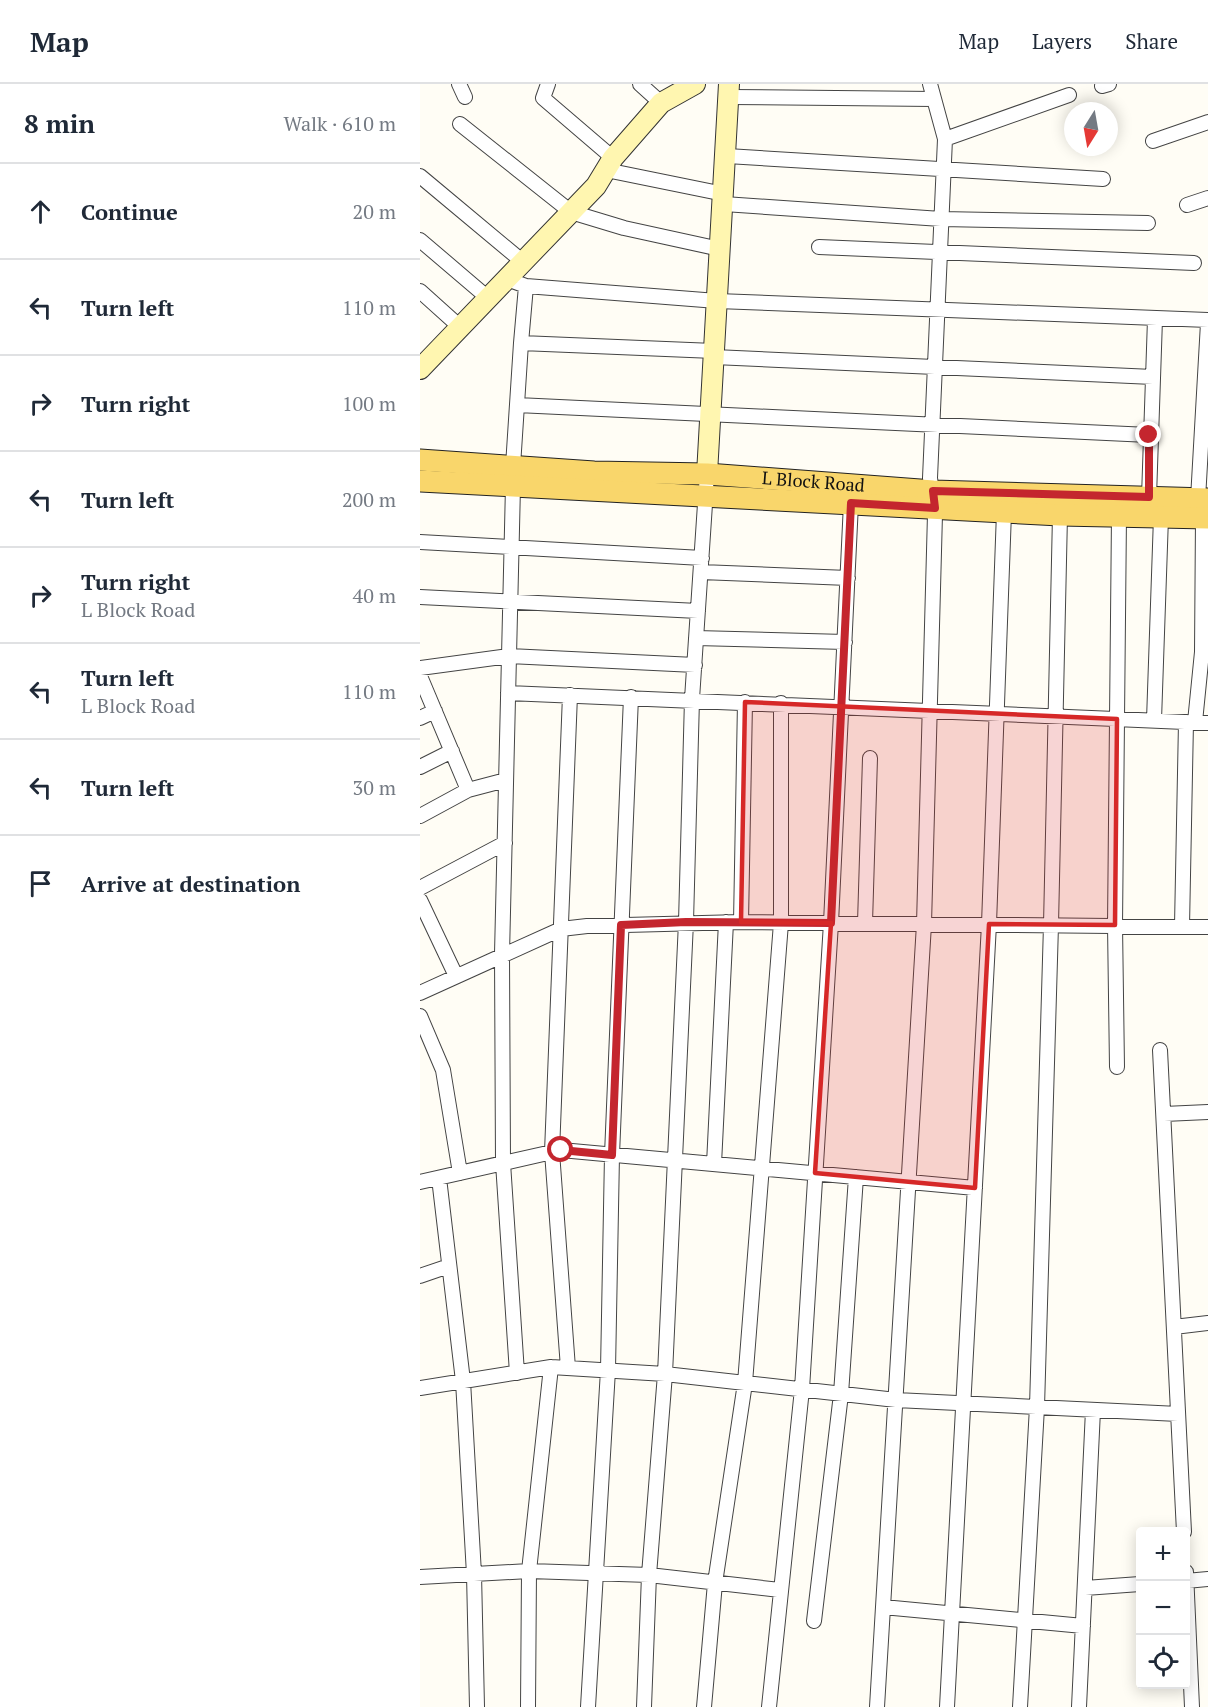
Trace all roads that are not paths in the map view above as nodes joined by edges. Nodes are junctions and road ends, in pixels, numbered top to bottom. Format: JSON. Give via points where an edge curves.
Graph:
{"nodes":[{"id":1,"x":548,"y":84,"type":"edge"},
{"id":2,"x":640,"y":84,"type":"edge"},
{"id":3,"x":695,"y":84,"type":"edge"},
{"id":4,"x":930,"y":84,"type":"edge"},
{"id":5,"x":729,"y":90,"type":"edge"},
{"id":6,"x":1069,"y":95,"type":"dead end"},
{"id":7,"x":934,"y":99,"type":"junction"},
{"id":8,"x":661,"y":103,"type":"junction"},
{"id":9,"x":1208,"y":122,"type":"edge"},
{"id":10,"x":459,"y":124,"type":"dead end"},
{"id":11,"x":945,"y":139,"type":"junction"},
{"id":12,"x":1153,"y":141,"type":"dead end"},
{"id":13,"x":727,"y":156,"type":"junction"},
{"id":14,"x":610,"y":164,"type":"junction"},
{"id":15,"x":943,"y":170,"type":"junction"},
{"id":16,"x":420,"y":176,"type":"edge"},
{"id":17,"x":1103,"y":179,"type":"dead end"},
{"id":18,"x":1208,"y":198,"type":"edge"},
{"id":19,"x":724,"y":199,"type":"junction"},
{"id":20,"x":1187,"y":205,"type":"dead end"},
{"id":21,"x":571,"y":212,"type":"junction"},
{"id":22,"x":941,"y":219,"type":"junction"},
{"id":23,"x":1148,"y":223,"type":"dead end"},
{"id":24,"x":420,"y":240,"type":"edge"},
{"id":25,"x":819,"y":247,"type":"dead end"},
{"id":26,"x":720,"y":249,"type":"junction"},
{"id":27,"x":940,"y":250,"type":"junction"},
{"id":28,"x":523,"y":262,"type":"junction"},
{"id":29,"x":1194,"y":263,"type":"dead end"},
{"id":30,"x":507,"y":279,"type":"junction"},
{"id":31,"x":526,"y":286,"type":"junction"},
{"id":32,"x":420,"y":291,"type":"edge"},
{"id":33,"x":488,"y":298,"type":"junction"},
{"id":34,"x":717,"y":301,"type":"junction"},
{"id":35,"x":938,"y":311,"type":"junction"},
{"id":36,"x":1155,"y":319,"type":"junction"},
{"id":37,"x":1208,"y":322,"type":"edge"},
{"id":38,"x":460,"y":327,"type":"junction"},
{"id":39,"x":521,"y":343,"type":"junction"},
{"id":40,"x":714,"y":354,"type":"junction"},
{"id":41,"x":424,"y":358,"type":"edge"},
{"id":42,"x":935,"y":369,"type":"junction"},
{"id":43,"x":1153,"y":377,"type":"junction"},
{"id":44,"x":517,"y":405,"type":"junction"},
{"id":45,"x":711,"y":415,"type":"junction"},
{"id":46,"x":933,"y":427,"type":"junction"},
{"id":47,"x":1149,"y":435,"type":"junction"},
{"id":48,"x":420,"y":460,"type":"edge"},
{"id":49,"x":1204,"y":463,"type":"edge"},
{"id":50,"x":513,"y":476,"type":"junction"},
{"id":51,"x":420,"y":481,"type":"edge"},
{"id":52,"x":706,"y":484,"type":"junction"},
{"id":53,"x":1149,"y":497,"type":"junction"},
{"id":54,"x":934,"y":499,"type":"junction"},
{"id":55,"x":851,"y":503,"type":"junction"},
{"id":56,"x":1204,"y":509,"type":"edge"},
{"id":57,"x":1004,"y":512,"type":"junction"},
{"id":58,"x":1060,"y":515,"type":"junction"},
{"id":59,"x":1119,"y":515,"type":"junction"},
{"id":60,"x":1161,"y":517,"type":"junction"},
{"id":61,"x":420,"y":542,"type":"edge"},
{"id":62,"x":511,"y":548,"type":"junction"},
{"id":63,"x":701,"y":565,"type":"junction"},
{"id":64,"x":848,"y":578,"type":"junction"},
{"id":65,"x":420,"y":597,"type":"edge"},
{"id":66,"x":510,"y":602,"type":"junction"},
{"id":67,"x":698,"y":611,"type":"junction"},
{"id":68,"x":696,"y":638,"type":"junction"},
{"id":69,"x":845,"y":642,"type":"junction"},
{"id":70,"x":509,"y":656,"type":"junction"},
{"id":71,"x":695,"y":665,"type":"junction"},
{"id":72,"x":420,"y":669,"type":"edge"},
{"id":73,"x":420,"y":676,"type":"edge"},
{"id":74,"x":508,"y":693,"type":"junction"},
{"id":75,"x":570,"y":695,"type":"junction"},
{"id":76,"x":631,"y":697,"type":"junction"},
{"id":77,"x":692,"y":699,"type":"junction"},
{"id":78,"x":745,"y":702,"type":"junction"},
{"id":79,"x":781,"y":703,"type":"junction"},
{"id":80,"x":841,"y":706,"type":"junction"},
{"id":81,"x":435,"y":711,"type":"junction"},
{"id":82,"x":928,"y":711,"type":"junction"},
{"id":83,"x":997,"y":714,"type":"junction"},
{"id":84,"x":1056,"y":716,"type":"junction"},
{"id":85,"x":420,"y":718,"type":"edge"},
{"id":86,"x":1117,"y":719,"type":"junction"},
{"id":87,"x":1154,"y":720,"type":"junction"},
{"id":88,"x":1196,"y":722,"type":"edge"},
{"id":89,"x":452,"y":751,"type":"junction"},
{"id":90,"x":870,"y":758,"type":"dead end"},
{"id":91,"x":420,"y":767,"type":"edge"},
{"id":92,"x":506,"y":780,"type":"junction"},
{"id":93,"x":468,"y":790,"type":"junction"},
{"id":94,"x":420,"y":816,"type":"edge"},
{"id":95,"x":505,"y":843,"type":"junction"},
{"id":96,"x":420,"y":888,"type":"edge"},
{"id":97,"x":420,"y":900,"type":"edge"},
{"id":98,"x":686,"y":922,"type":"junction"},
{"id":99,"x":726,"y":922,"type":"junction"},
{"id":100,"x":741,"y":922,"type":"junction"},
{"id":101,"x":781,"y":923,"type":"junction"},
{"id":102,"x":831,"y":923,"type":"junction"},
{"id":103,"x":865,"y":923,"type":"junction"},
{"id":104,"x":924,"y":924,"type":"junction"},
{"id":105,"x":989,"y":924,"type":"junction"},
{"id":106,"x":621,"y":925,"type":"junction"},
{"id":107,"x":1051,"y":925,"type":"junction"},
{"id":108,"x":1115,"y":926,"type":"junction"},
{"id":109,"x":1182,"y":926,"type":"junction"},
{"id":110,"x":1208,"y":927,"type":"edge"},
{"id":111,"x":561,"y":929,"type":"junction"},
{"id":112,"x":502,"y":954,"type":"junction"},
{"id":113,"x":456,"y":976,"type":"junction"},
{"id":114,"x":420,"y":993,"type":"edge"},
{"id":115,"x":420,"y":1016,"type":"edge"},
{"id":116,"x":1160,"y":1050,"type":"dead end"},
{"id":117,"x":1117,"y":1067,"type":"dead end"},
{"id":118,"x":1208,"y":1112,"type":"edge"},
{"id":119,"x":1164,"y":1114,"type":"junction"},
{"id":120,"x":552,"y":1152,"type":"junction"},
{"id":121,"x":612,"y":1155,"type":"junction"},
{"id":122,"x":675,"y":1160,"type":"junction"},
{"id":123,"x":503,"y":1163,"type":"junction"},
{"id":124,"x":714,"y":1164,"type":"junction"},
{"id":125,"x":762,"y":1168,"type":"junction"},
{"id":126,"x":460,"y":1173,"type":"junction"},
{"id":127,"x":815,"y":1173,"type":"junction"},
{"id":128,"x":856,"y":1177,"type":"junction"},
{"id":129,"x":439,"y":1178,"type":"junction"},
{"id":130,"x":420,"y":1182,"type":"edge"},
{"id":131,"x":909,"y":1182,"type":"junction"},
{"id":132,"x":975,"y":1188,"type":"junction"},
{"id":133,"x":450,"y":1266,"type":"junction"},
{"id":134,"x":420,"y":1276,"type":"edge"},
{"id":135,"x":1208,"y":1323,"type":"edge"},
{"id":136,"x":1174,"y":1327,"type":"junction"},
{"id":137,"x":551,"y":1367,"type":"junction"},
{"id":138,"x":568,"y":1368,"type":"junction"},
{"id":139,"x":608,"y":1370,"type":"junction"},
{"id":140,"x":517,"y":1372,"type":"junction"},
{"id":141,"x":665,"y":1374,"type":"junction"},
{"id":142,"x":463,"y":1381,"type":"junction"},
{"id":143,"x":745,"y":1383,"type":"junction"},
{"id":144,"x":420,"y":1388,"type":"edge"},
{"id":145,"x":802,"y":1389,"type":"junction"},
{"id":146,"x":841,"y":1394,"type":"junction"},
{"id":147,"x":896,"y":1400,"type":"junction"},
{"id":148,"x":963,"y":1404,"type":"junction"},
{"id":149,"x":1037,"y":1407,"type":"junction"},
{"id":150,"x":1093,"y":1410,"type":"junction"},
{"id":151,"x":1178,"y":1414,"type":"junction"},
{"id":152,"x":1184,"y":1527,"type":"edge"},
{"id":153,"x":529,"y":1571,"type":"junction"},
{"id":154,"x":474,"y":1574,"type":"junction"},
{"id":155,"x":595,"y":1574,"type":"junction"},
{"id":156,"x":649,"y":1575,"type":"junction"},
{"id":157,"x":420,"y":1577,"type":"edge"},
{"id":158,"x":1208,"y":1579,"type":"edge"},
{"id":159,"x":1190,"y":1581,"type":"edge"},
{"id":160,"x":715,"y":1583,"type":"junction"},
{"id":161,"x":1136,"y":1584,"type":"edge"},
{"id":162,"x":1085,"y":1588,"type":"junction"},
{"id":163,"x":780,"y":1590,"type":"junction"},
{"id":164,"x":883,"y":1607,"type":"junction"},
{"id":165,"x":952,"y":1614,"type":"junction"},
{"id":166,"x":1025,"y":1620,"type":"junction"},
{"id":167,"x":814,"y":1621,"type":"dead end"},
{"id":168,"x":1083,"y":1626,"type":"junction"},
{"id":169,"x":1189,"y":1635,"type":"edge"},
{"id":170,"x":477,"y":1707,"type":"edge"},
{"id":171,"x":528,"y":1707,"type":"edge"},
{"id":172,"x":588,"y":1707,"type":"edge"},
{"id":173,"x":644,"y":1707,"type":"edge"},
{"id":174,"x":704,"y":1707,"type":"edge"},
{"id":175,"x":769,"y":1707,"type":"edge"},
{"id":176,"x":877,"y":1707,"type":"edge"},
{"id":177,"x":947,"y":1707,"type":"edge"},
{"id":178,"x":1020,"y":1707,"type":"edge"},
{"id":179,"x":1079,"y":1707,"type":"edge"},
{"id":180,"x":1192,"y":1707,"type":"edge"}],
"edges":[{"from":1,"to":14,"type":"street","via":[[543,98]]},
{"from":2,"to":8,"type":"street"},
{"from":3,"to":8,"type":"street"},
{"from":4,"to":7,"type":"street"},
{"from":5,"to":7,"type":"street"},
{"from":5,"to":13,"type":"street"},
{"from":6,"to":11,"type":"street"},
{"from":7,"to":11,"type":"street"},
{"from":8,"to":14,"type":"street"},
{"from":9,"to":12,"type":"street"},
{"from":10,"to":21,"type":"street"},
{"from":11,"to":15,"type":"street"},
{"from":13,"to":15,"type":"street"},
{"from":13,"to":19,"type":"street"},
{"from":14,"to":19,"type":"street"},
{"from":14,"to":21,"type":"street","via":[[596,186]]},
{"from":15,"to":17,"type":"street"},
{"from":15,"to":22,"type":"street"},
{"from":16,"to":28,"type":"street"},
{"from":18,"to":20,"type":"street"},
{"from":19,"to":22,"type":"street"},
{"from":19,"to":26,"type":"street"},
{"from":21,"to":26,"type":"street"},
{"from":21,"to":28,"type":"street"},
{"from":22,"to":23,"type":"street"},
{"from":22,"to":27,"type":"street"},
{"from":24,"to":33,"type":"street"},
{"from":25,"to":27,"type":"street"},
{"from":26,"to":34,"type":"street"},
{"from":27,"to":29,"type":"street"},
{"from":27,"to":35,"type":"street"},
{"from":28,"to":30,"type":"street"},
{"from":30,"to":31,"type":"street"},
{"from":30,"to":33,"type":"street"},
{"from":31,"to":34,"type":"street"},
{"from":31,"to":39,"type":"street"},
{"from":32,"to":38,"type":"street"},
{"from":33,"to":38,"type":"street"},
{"from":34,"to":35,"type":"street"},
{"from":34,"to":40,"type":"street"},
{"from":35,"to":36,"type":"street"},
{"from":35,"to":42,"type":"street"},
{"from":36,"to":37,"type":"street"},
{"from":36,"to":43,"type":"street"},
{"from":37,"to":49,"type":"street"},
{"from":38,"to":41,"type":"street"},
{"from":39,"to":40,"type":"street"},
{"from":39,"to":44,"type":"street"},
{"from":40,"to":42,"type":"street"},
{"from":40,"to":45,"type":"street"},
{"from":42,"to":43,"type":"street"},
{"from":42,"to":46,"type":"street"},
{"from":43,"to":47,"type":"street"},
{"from":44,"to":45,"type":"street"},
{"from":44,"to":50,"type":"street"},
{"from":45,"to":46,"type":"street"},
{"from":45,"to":52,"type":"street"},
{"from":46,"to":47,"type":"street"},
{"from":46,"to":54,"type":"street","via":[[930,478]]},
{"from":47,"to":53,"type":"street"},
{"from":48,"to":50,"type":"main road","name":"L Block Road"},
{"from":49,"to":56,"type":"street"},
{"from":50,"to":51,"type":"main road","name":"L Block Road"},
{"from":50,"to":52,"type":"main road","name":"L Block Road","via":[[594,472]]},
{"from":50,"to":62,"type":"street"},
{"from":52,"to":54,"type":"main road","name":"L Block Road"},
{"from":52,"to":55,"type":"main road","name":"L Block Road"},
{"from":52,"to":63,"type":"street"},
{"from":53,"to":54,"type":"main road","name":"L Block Road"},
{"from":53,"to":56,"type":"main road","name":"L Block Road"},
{"from":54,"to":55,"type":"main road","name":"L Block Road"},
{"from":54,"to":57,"type":"main road","name":"L Block Road"},
{"from":54,"to":82,"type":"street"},
{"from":55,"to":64,"type":"street"},
{"from":56,"to":60,"type":"main road","name":"L Block Road"},
{"from":56,"to":88,"type":"street","via":[[1202,652]]},
{"from":57,"to":58,"type":"main road","name":"L Block Road"},
{"from":57,"to":83,"type":"street"},
{"from":58,"to":59,"type":"main road","name":"L Block Road"},
{"from":58,"to":84,"type":"street"},
{"from":59,"to":60,"type":"main road","name":"L Block Road"},
{"from":59,"to":86,"type":"street"},
{"from":60,"to":87,"type":"street"},
{"from":61,"to":62,"type":"street"},
{"from":62,"to":63,"type":"street"},
{"from":62,"to":66,"type":"street"},
{"from":63,"to":64,"type":"street"},
{"from":63,"to":67,"type":"street"},
{"from":64,"to":69,"type":"street"},
{"from":65,"to":66,"type":"street"},
{"from":66,"to":67,"type":"street"},
{"from":66,"to":70,"type":"street"},
{"from":67,"to":68,"type":"street"},
{"from":68,"to":69,"type":"street"},
{"from":68,"to":71,"type":"street"},
{"from":69,"to":80,"type":"street"},
{"from":70,"to":71,"type":"street"},
{"from":70,"to":72,"type":"street"},
{"from":70,"to":74,"type":"street"},
{"from":71,"to":77,"type":"street"},
{"from":73,"to":81,"type":"street"},
{"from":74,"to":75,"type":"street"},
{"from":74,"to":92,"type":"street"},
{"from":75,"to":76,"type":"street"},
{"from":75,"to":111,"type":"street"},
{"from":76,"to":77,"type":"street"},
{"from":76,"to":106,"type":"street"},
{"from":77,"to":78,"type":"street"},
{"from":77,"to":98,"type":"street"},
{"from":78,"to":79,"type":"street"},
{"from":78,"to":100,"type":"street"},
{"from":79,"to":80,"type":"street"},
{"from":79,"to":101,"type":"street"},
{"from":80,"to":82,"type":"street"},
{"from":80,"to":102,"type":"street"},
{"from":81,"to":85,"type":"street"},
{"from":81,"to":89,"type":"street"},
{"from":82,"to":83,"type":"street"},
{"from":82,"to":104,"type":"street"},
{"from":83,"to":84,"type":"street"},
{"from":83,"to":105,"type":"street"},
{"from":84,"to":86,"type":"street"},
{"from":84,"to":107,"type":"street"},
{"from":86,"to":87,"type":"street"},
{"from":86,"to":108,"type":"street"},
{"from":87,"to":88,"type":"street"},
{"from":88,"to":109,"type":"street"},
{"from":89,"to":91,"type":"street"},
{"from":89,"to":93,"type":"street"},
{"from":90,"to":103,"type":"street"},
{"from":92,"to":93,"type":"street"},
{"from":92,"to":95,"type":"street"},
{"from":93,"to":94,"type":"street"},
{"from":95,"to":96,"type":"street"},
{"from":95,"to":112,"type":"street"},
{"from":97,"to":113,"type":"street"},
{"from":98,"to":99,"type":"street"},
{"from":98,"to":106,"type":"street"},
{"from":98,"to":122,"type":"street"},
{"from":99,"to":100,"type":"street"},
{"from":99,"to":124,"type":"street"},
{"from":100,"to":101,"type":"street"},
{"from":101,"to":102,"type":"street"},
{"from":101,"to":125,"type":"street"},
{"from":102,"to":103,"type":"street"},
{"from":102,"to":127,"type":"street"},
{"from":103,"to":104,"type":"street"},
{"from":104,"to":105,"type":"street"},
{"from":104,"to":131,"type":"street"},
{"from":105,"to":107,"type":"street"},
{"from":105,"to":132,"type":"street"},
{"from":106,"to":111,"type":"street"},
{"from":106,"to":121,"type":"street"},
{"from":107,"to":108,"type":"street"},
{"from":107,"to":149,"type":"street"},
{"from":108,"to":109,"type":"street"},
{"from":108,"to":117,"type":"street"},
{"from":109,"to":110,"type":"street"},
{"from":111,"to":112,"type":"street"},
{"from":111,"to":120,"type":"street"},
{"from":112,"to":113,"type":"street"},
{"from":112,"to":123,"type":"street"},
{"from":113,"to":114,"type":"street"},
{"from":115,"to":126,"type":"street","via":[[443,1070]]},
{"from":116,"to":119,"type":"street"},
{"from":118,"to":119,"type":"street"},
{"from":119,"to":136,"type":"street"},
{"from":120,"to":121,"type":"street"},
{"from":120,"to":123,"type":"street"},
{"from":120,"to":138,"type":"street"},
{"from":121,"to":122,"type":"street"},
{"from":121,"to":139,"type":"street"},
{"from":122,"to":124,"type":"street"},
{"from":122,"to":141,"type":"street"},
{"from":123,"to":126,"type":"street"},
{"from":123,"to":140,"type":"street"},
{"from":124,"to":125,"type":"street"},
{"from":125,"to":127,"type":"street"},
{"from":125,"to":143,"type":"street"},
{"from":126,"to":129,"type":"street"},
{"from":127,"to":128,"type":"street"},
{"from":127,"to":145,"type":"street"},
{"from":128,"to":131,"type":"street"},
{"from":128,"to":146,"type":"street"},
{"from":129,"to":130,"type":"street"},
{"from":129,"to":133,"type":"street"},
{"from":131,"to":132,"type":"street"},
{"from":131,"to":147,"type":"street"},
{"from":132,"to":148,"type":"street"},
{"from":133,"to":134,"type":"street"},
{"from":133,"to":142,"type":"street"},
{"from":135,"to":136,"type":"street"},
{"from":136,"to":151,"type":"street"},
{"from":137,"to":138,"type":"street"},
{"from":137,"to":140,"type":"street"},
{"from":137,"to":153,"type":"street"},
{"from":138,"to":139,"type":"street"},
{"from":139,"to":141,"type":"street"},
{"from":139,"to":155,"type":"street"},
{"from":140,"to":142,"type":"street"},
{"from":141,"to":143,"type":"street"},
{"from":141,"to":156,"type":"street"},
{"from":142,"to":144,"type":"street"},
{"from":142,"to":154,"type":"street"},
{"from":143,"to":145,"type":"street"},
{"from":143,"to":160,"type":"street"},
{"from":145,"to":146,"type":"street"},
{"from":145,"to":163,"type":"street"},
{"from":146,"to":147,"type":"street"},
{"from":146,"to":167,"type":"street"},
{"from":147,"to":148,"type":"street"},
{"from":147,"to":164,"type":"street"},
{"from":148,"to":149,"type":"street"},
{"from":148,"to":165,"type":"street"},
{"from":149,"to":150,"type":"street"},
{"from":149,"to":166,"type":"street"},
{"from":150,"to":151,"type":"street"},
{"from":150,"to":162,"type":"street"},
{"from":151,"to":152,"type":"street"},
{"from":153,"to":154,"type":"street"},
{"from":153,"to":155,"type":"street"},
{"from":153,"to":171,"type":"street"},
{"from":154,"to":157,"type":"street"},
{"from":154,"to":170,"type":"street"},
{"from":155,"to":156,"type":"street"},
{"from":155,"to":172,"type":"street"},
{"from":156,"to":160,"type":"street"},
{"from":156,"to":173,"type":"street"},
{"from":158,"to":159,"type":"street"},
{"from":160,"to":163,"type":"street"},
{"from":160,"to":174,"type":"street"},
{"from":161,"to":162,"type":"street"},
{"from":162,"to":168,"type":"street"},
{"from":163,"to":175,"type":"street"},
{"from":164,"to":165,"type":"street"},
{"from":164,"to":176,"type":"street"},
{"from":165,"to":166,"type":"street"},
{"from":165,"to":177,"type":"street"},
{"from":166,"to":168,"type":"street"},
{"from":166,"to":178,"type":"street"},
{"from":168,"to":179,"type":"street"},
{"from":169,"to":180,"type":"street"}]}
